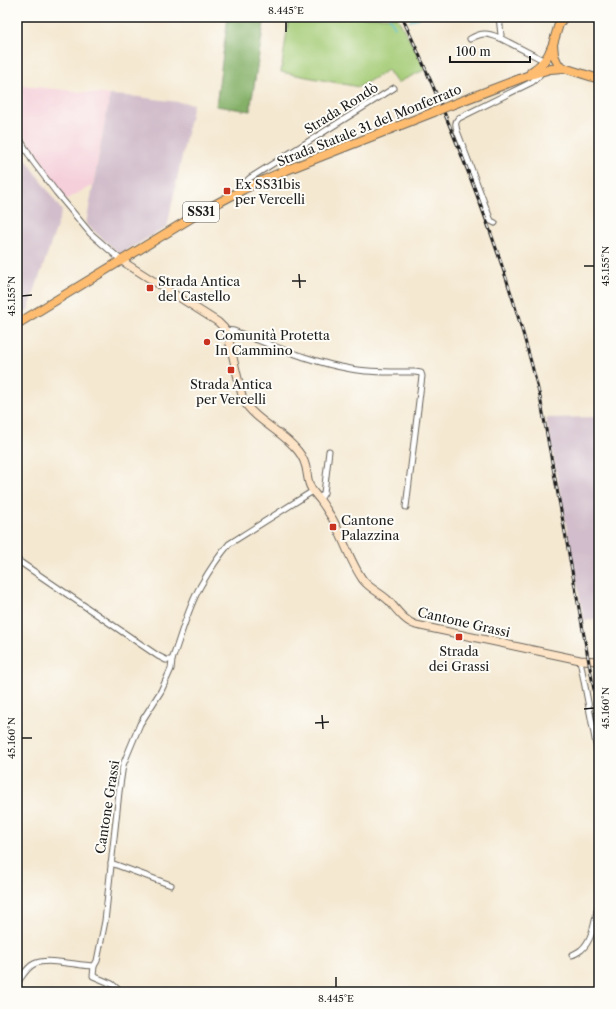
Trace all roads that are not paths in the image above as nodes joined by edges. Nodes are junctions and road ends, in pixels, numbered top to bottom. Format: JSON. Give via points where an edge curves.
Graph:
{"nodes":[{"id":1,"x":499,"y":17,"type":"edge"},
{"id":2,"x":556,"y":17,"type":"edge"},
{"id":3,"x":564,"y":17,"type":"edge"},
{"id":4,"x":595,"y":17,"type":"edge"},
{"id":5,"x":599,"y":19,"type":"edge"},
{"id":6,"x":557,"y":30,"type":"junction"},
{"id":7,"x":500,"y":38,"type":"junction"},
{"id":8,"x":470,"y":39,"type":"dead end"},
{"id":9,"x":553,"y":44,"type":"junction"},
{"id":10,"x":543,"y":65,"type":"junction"},
{"id":11,"x":564,"y":68,"type":"junction"},
{"id":12,"x":599,"y":79,"type":"edge"},
{"id":13,"x":394,"y":88,"type":"dead end"},
{"id":14,"x":17,"y":134,"type":"edge"},
{"id":15,"x":244,"y":189,"type":"junction"},
{"id":16,"x":495,"y":223,"type":"dead end"},
{"id":17,"x":122,"y":261,"type":"junction"},
{"id":18,"x":17,"y":324,"type":"edge"},
{"id":19,"x":226,"y":330,"type":"junction"},
{"id":20,"x":329,"y":451,"type":"dead end"},
{"id":21,"x":312,"y":491,"type":"junction"},
{"id":22,"x":320,"y":500,"type":"junction"},
{"id":23,"x":406,"y":507,"type":"dead end"},
{"id":24,"x":17,"y":560,"type":"edge"},
{"id":25,"x":172,"y":660,"type":"junction"},
{"id":26,"x":583,"y":660,"type":"junction"},
{"id":27,"x":599,"y":661,"type":"edge"},
{"id":28,"x":599,"y":760,"type":"edge"},
{"id":29,"x":110,"y":863,"type":"junction"},
{"id":30,"x":171,"y":885,"type":"dead end"},
{"id":31,"x":599,"y":902,"type":"edge"},
{"id":32,"x":572,"y":955,"type":"dead end"},
{"id":33,"x":94,"y":966,"type":"junction"},
{"id":34,"x":17,"y":983,"type":"edge"},
{"id":35,"x":121,"y":992,"type":"edge"}],
"edges":[{"from":1,"to":7,"type":"street"},
{"from":2,"to":6,"type":"main road"},
{"from":3,"to":6,"type":"main road"},
{"from":4,"to":5,"type":"main road"},
{"from":6,"to":9,"type":"main road","name":"Strada Statale 31 del Monferrato"},
{"from":7,"to":8,"type":"street","via":[[484,34]]},
{"from":7,"to":10,"type":"street"},
{"from":9,"to":10,"type":"main road","name":"Strada Statale 31 del Monferrato","number":"SS31"},
{"from":9,"to":11,"type":"main road","via":[[558,64]]},
{"from":10,"to":11,"type":"main road","name":"Strada Statale 31 del Monferrato","number":"SS31"},
{"from":10,"to":15,"type":"main road","name":"Strada Statale 31 del Monferrato","number":"SS31","bridge":true,"via":[[527,76]]},
{"from":10,"to":16,"type":"street","via":[[539,76],[532,82],[459,118],[455,123],[491,221]]},
{"from":11,"to":12,"type":"main road"},
{"from":13,"to":15,"type":"street","name":"Strada Rondò","via":[[250,178]]},
{"from":14,"to":17,"type":"street","via":[[32,160],[56,192],[90,232]]},
{"from":15,"to":17,"type":"main road","name":"Strada Statale 31 del Monferrato","number":"SS31","via":[[201,212]]},
{"from":17,"to":18,"type":"main road","name":"Strada Statale 31 del Monferrato","number":"SS31"},
{"from":17,"to":19,"type":"street","via":[[218,322]]},
{"from":19,"to":21,"type":"street","name":"Cantone Grassi","via":[[246,406],[298,450],[304,460]]},
{"from":19,"to":23,"type":"street","via":[[309,359],[350,369],[421,373]]},
{"from":20,"to":22,"type":"street","via":[[324,493]]},
{"from":21,"to":22,"type":"street","name":"Cantone Grassi"},
{"from":21,"to":25,"type":"street","name":"Cantone Grassi","via":[[229,544],[200,585]]},
{"from":22,"to":26,"type":"street","name":"Cantone Grassi","via":[[363,580],[411,623]]},
{"from":24,"to":25,"type":"street","via":[[158,656]]},
{"from":25,"to":29,"type":"street","name":"Cantone Grassi","via":[[171,669],[161,691],[140,724],[123,764]]},
{"from":26,"to":27,"type":"street","name":"Cantone Grassi"},
{"from":26,"to":28,"type":"street"},
{"from":29,"to":30,"type":"street"},
{"from":29,"to":33,"type":"street","name":"Cantone Grassi","via":[[105,921]]},
{"from":31,"to":32,"type":"street","via":[[589,940],[581,950]]},
{"from":33,"to":34,"type":"street","via":[[40,962],[33,964]]},
{"from":33,"to":35,"type":"street","via":[[93,976],[112,984]]}]}
